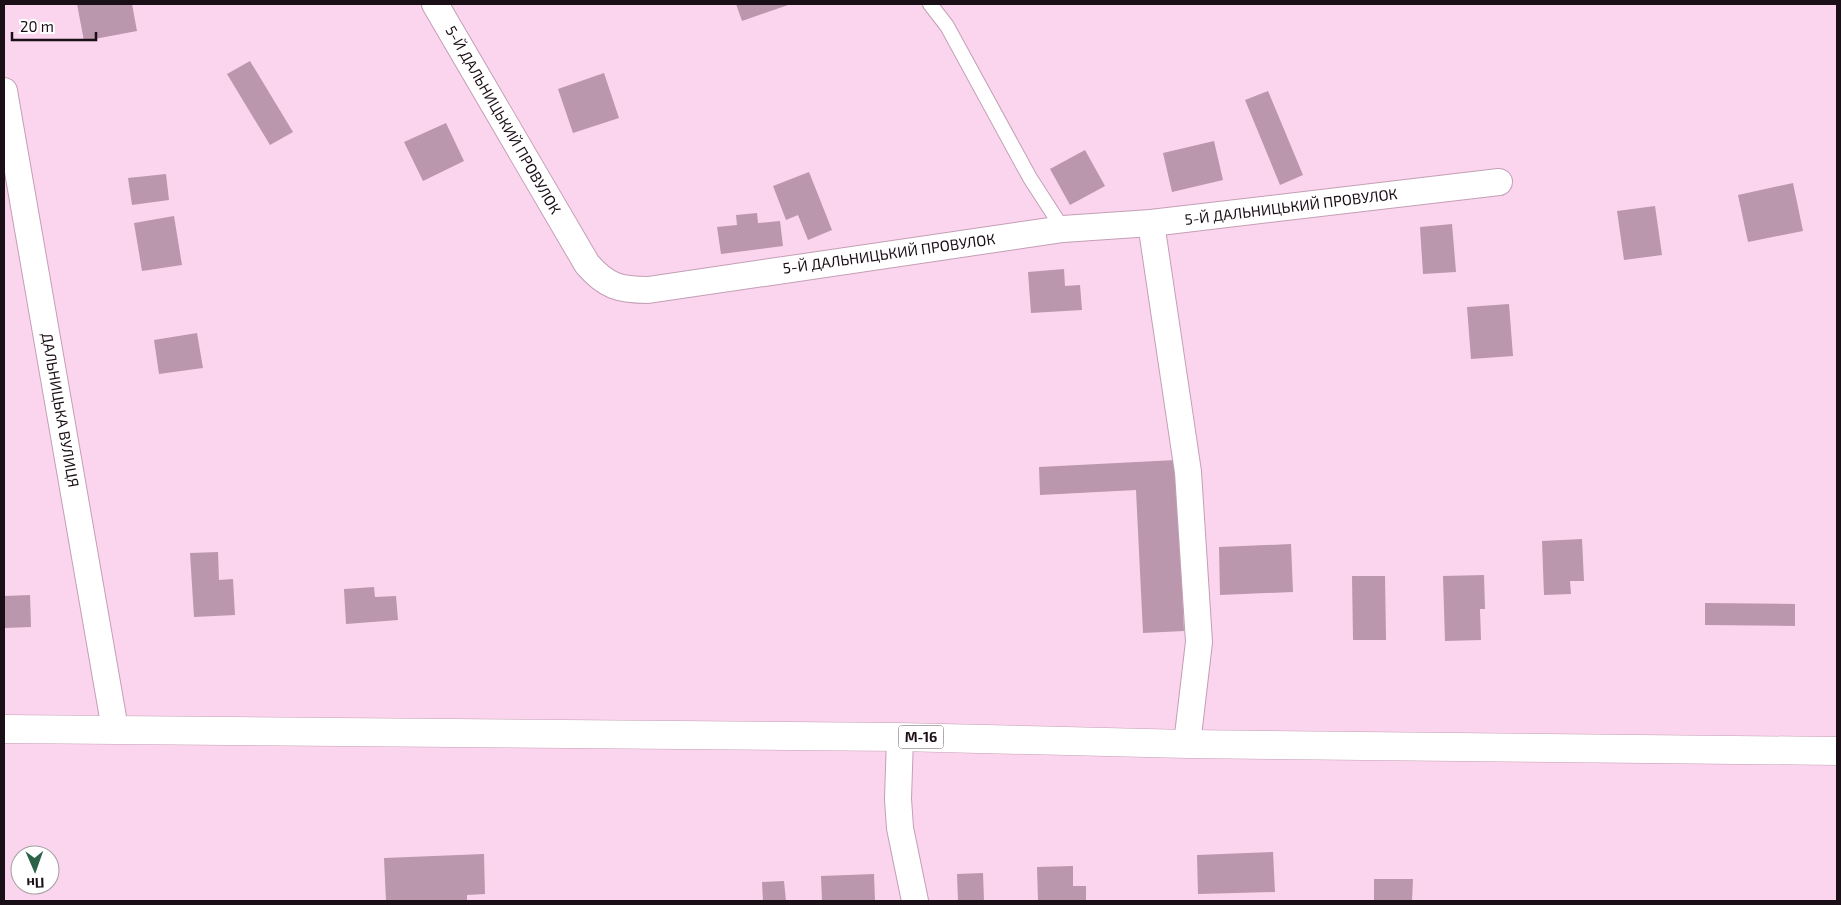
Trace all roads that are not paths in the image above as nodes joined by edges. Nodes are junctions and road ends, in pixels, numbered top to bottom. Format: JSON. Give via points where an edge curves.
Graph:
{"nodes":[{"id":1,"x":436,"y":4,"type":"edge"},
{"id":2,"x":930,"y":4,"type":"edge"},
{"id":3,"x":4,"y":91,"type":"edge"},
{"id":4,"x":1499,"y":182,"type":"dead end"},
{"id":5,"x":1150,"y":224,"type":"junction"},
{"id":6,"x":1063,"y":229,"type":"junction"},
{"id":7,"x":115,"y":729,"type":"junction"},
{"id":8,"x":5,"y":733,"type":"edge"},
{"id":9,"x":900,"y":737,"type":"junction"},
{"id":10,"x":1187,"y":744,"type":"junction"},
{"id":11,"x":1837,"y":751,"type":"edge"},
{"id":12,"x":915,"y":901,"type":"edge"}],
"edges":[{"from":1,"to":6,"type":"street","name":"5-Й ДАЛЬНИЦЬКИЙ ПРОВУЛОК","via":[[587,264],[598,277],[611,285],[648,290]]},
{"from":2,"to":6,"type":"lane","via":[[947,26],[1030,178]]},
{"from":3,"to":7,"type":"street","name":"ДАЛЬНИЦЬКА ВУЛИЦЯ"},
{"from":4,"to":5,"type":"street","name":"5-Й ДАЛЬНИЦЬКИЙ ПРОВУЛОК"},
{"from":5,"to":6,"type":"street","name":"5-Й ДАЛЬНИЦЬКИЙ ПРОВУЛОК"},
{"from":5,"to":10,"type":"street","via":[[1188,472],[1199,642]]},
{"from":7,"to":8,"type":"highway","number":"М-16"},
{"from":7,"to":9,"type":"highway","number":"М-16"},
{"from":9,"to":10,"type":"highway","number":"М-16"},
{"from":9,"to":12,"type":"street","via":[[900,828]]},
{"from":10,"to":11,"type":"highway","number":"М-16"}]}
